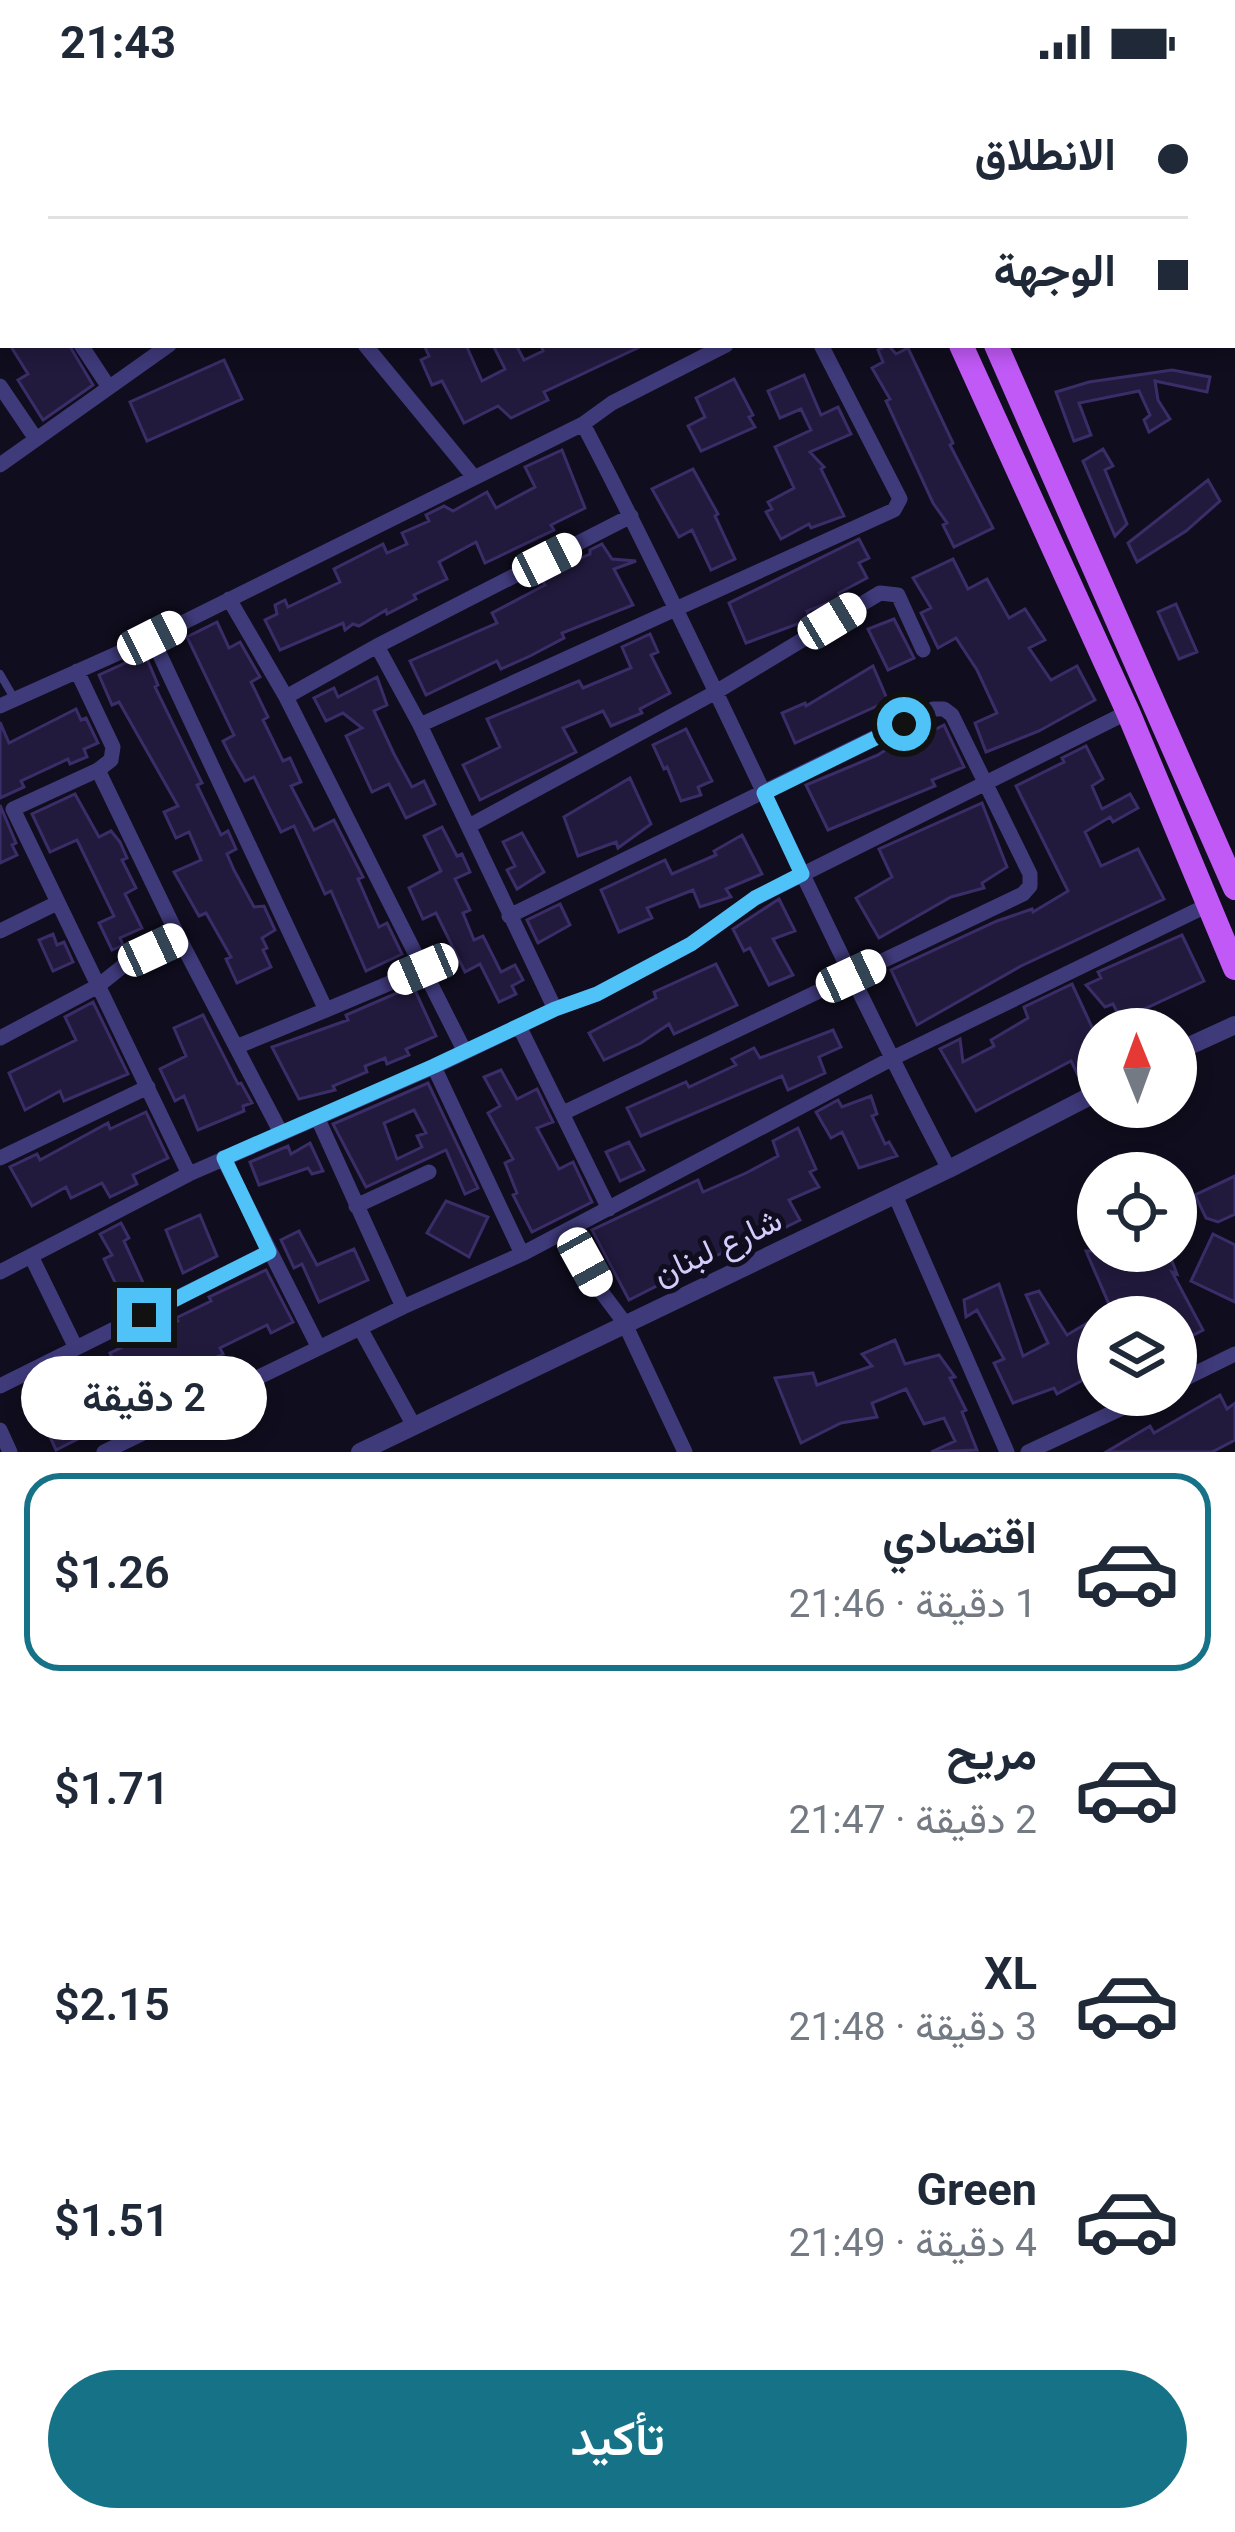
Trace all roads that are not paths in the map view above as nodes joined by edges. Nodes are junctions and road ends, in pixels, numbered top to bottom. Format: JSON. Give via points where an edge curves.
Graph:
{"nodes":[{"id":1,"x":83,"y":348,"type":"edge"},
{"id":2,"x":165,"y":348,"type":"edge"},
{"id":3,"x":367,"y":348,"type":"edge"},
{"id":4,"x":720,"y":348,"type":"edge"},
{"id":5,"x":823,"y":348,"type":"edge"},
{"id":6,"x":962,"y":348,"type":"edge"},
{"id":7,"x":997,"y":348,"type":"edge"},
{"id":8,"x":0,"y":386,"type":"edge"},
{"id":9,"x":108,"y":386,"type":"junction"},
{"id":10,"x":583,"y":424,"type":"junction"},
{"id":11,"x":36,"y":439,"type":"junction"},
{"id":12,"x":0,"y":465,"type":"edge"},
{"id":13,"x":473,"y":476,"type":"junction"},
{"id":14,"x":631,"y":516,"type":"junction"},
{"id":15,"x":230,"y":599,"type":"junction"},
{"id":16,"x":676,"y":610,"type":"junction"},
{"id":17,"x":152,"y":638,"type":"junction"},
{"id":18,"x":377,"y":646,"type":"junction"},
{"id":19,"x":923,"y":650,"type":"dead end"},
{"id":20,"x":77,"y":671,"type":"junction"},
{"id":21,"x":0,"y":674,"type":"edge"},
{"id":22,"x":716,"y":692,"type":"junction"},
{"id":23,"x":286,"y":697,"type":"junction"},
{"id":24,"x":7,"y":703,"type":"edge"},
{"id":25,"x":1128,"y":712,"type":"junction"},
{"id":26,"x":420,"y":725,"type":"junction"},
{"id":27,"x":98,"y":770,"type":"junction"},
{"id":28,"x":985,"y":784,"type":"junction"},
{"id":29,"x":764,"y":793,"type":"junction"},
{"id":30,"x":7,"y":813,"type":"edge"},
{"id":31,"x":469,"y":826,"type":"junction"},
{"id":32,"x":802,"y":874,"type":"junction"},
{"id":33,"x":1232,"y":874,"type":"edge"},
{"id":34,"x":57,"y":903,"type":"junction"},
{"id":35,"x":1210,"y":904,"type":"junction"},
{"id":36,"x":509,"y":916,"type":"junction"},
{"id":37,"x":0,"y":931,"type":"edge"},
{"id":38,"x":178,"y":938,"type":"junction"},
{"id":39,"x":1235,"y":968,"type":"edge"},
{"id":40,"x":423,"y":969,"type":"junction"},
{"id":41,"x":851,"y":976,"type":"junction"},
{"id":42,"x":98,"y":986,"type":"junction"},
{"id":43,"x":555,"y":1009,"type":"junction"},
{"id":44,"x":326,"y":1010,"type":"junction"},
{"id":45,"x":1235,"y":1025,"type":"edge"},
{"id":46,"x":519,"y":1026,"type":"junction"},
{"id":47,"x":0,"y":1038,"type":"edge"},
{"id":48,"x":1197,"y":1042,"type":"edge"},
{"id":49,"x":236,"y":1047,"type":"junction"},
{"id":50,"x":465,"y":1052,"type":"junction"},
{"id":51,"x":891,"y":1059,"type":"junction"},
{"id":52,"x":434,"y":1066,"type":"junction"},
{"id":53,"x":148,"y":1087,"type":"junction"},
{"id":54,"x":1077,"y":1103,"type":"edge"},
{"id":55,"x":563,"y":1113,"type":"junction"},
{"id":56,"x":317,"y":1119,"type":"junction"},
{"id":57,"x":280,"y":1132,"type":"junction"},
{"id":58,"x":0,"y":1158,"type":"edge"},
{"id":59,"x":224,"y":1158,"type":"junction"},
{"id":60,"x":949,"y":1168,"type":"junction"},
{"id":61,"x":428,"y":1172,"type":"dead end"},
{"id":62,"x":189,"y":1174,"type":"junction"},
{"id":63,"x":895,"y":1195,"type":"junction"},
{"id":64,"x":356,"y":1206,"type":"junction"},
{"id":65,"x":609,"y":1209,"type":"junction"},
{"id":66,"x":568,"y":1231,"type":"junction"},
{"id":67,"x":269,"y":1252,"type":"junction"},
{"id":68,"x":522,"y":1253,"type":"junction"},
{"id":69,"x":31,"y":1256,"type":"junction"},
{"id":70,"x":0,"y":1272,"type":"edge"},
{"id":71,"x":403,"y":1307,"type":"junction"},
{"id":72,"x":624,"y":1322,"type":"junction"},
{"id":73,"x":360,"y":1328,"type":"junction"},
{"id":74,"x":76,"y":1348,"type":"junction"},
{"id":75,"x":319,"y":1348,"type":"junction"},
{"id":76,"x":1235,"y":1354,"type":"edge"},
{"id":77,"x":1197,"y":1373,"type":"edge"},
{"id":78,"x":0,"y":1386,"type":"edge"},
{"id":79,"x":1105,"y":1416,"type":"edge"},
{"id":80,"x":414,"y":1426,"type":"junction"},
{"id":81,"x":0,"y":1430,"type":"edge"},
{"id":82,"x":10,"y":1452,"type":"edge"},
{"id":83,"x":104,"y":1452,"type":"edge"},
{"id":84,"x":361,"y":1452,"type":"edge"},
{"id":85,"x":685,"y":1452,"type":"edge"},
{"id":86,"x":1007,"y":1452,"type":"edge"},
{"id":87,"x":1028,"y":1452,"type":"edge"}],
"edges":[{"from":1,"to":9,"type":"street"},
{"from":2,"to":9,"type":"street"},
{"from":3,"to":13,"type":"street"},
{"from":4,"to":10,"type":"street"},
{"from":5,"to":16,"type":"street","via":[[899,505]]},
{"from":6,"to":25,"type":"main road"},
{"from":7,"to":33,"type":"main road"},
{"from":8,"to":11,"type":"street"},
{"from":9,"to":11,"type":"street"},
{"from":10,"to":13,"type":"street"},
{"from":10,"to":14,"type":"street"},
{"from":11,"to":12,"type":"street"},
{"from":13,"to":15,"type":"street"},
{"from":14,"to":16,"type":"street"},
{"from":14,"to":18,"type":"street"},
{"from":15,"to":17,"type":"street"},
{"from":15,"to":23,"type":"street"},
{"from":16,"to":22,"type":"street"},
{"from":16,"to":26,"type":"street"},
{"from":17,"to":20,"type":"street"},
{"from":17,"to":44,"type":"street"},
{"from":18,"to":23,"type":"street"},
{"from":18,"to":26,"type":"street"},
{"from":19,"to":22,"type":"street","via":[[898,596],[880,593]]},
{"from":20,"to":24,"type":"street"},
{"from":20,"to":27,"type":"street","via":[[113,747]]},
{"from":21,"to":24,"type":"lane"},
{"from":22,"to":29,"type":"street"},
{"from":22,"to":31,"type":"street"},
{"from":23,"to":40,"type":"street"},
{"from":25,"to":28,"type":"street"},
{"from":25,"to":35,"type":"main road"},
{"from":26,"to":31,"type":"street"},
{"from":27,"to":30,"type":"street"},
{"from":27,"to":38,"type":"street"},
{"from":28,"to":29,"type":"street","via":[[952,716],[933,709]]},
{"from":28,"to":32,"type":"street"},
{"from":28,"to":41,"type":"street","via":[[1030,886]]},
{"from":29,"to":32,"type":"street"},
{"from":29,"to":36,"type":"street"},
{"from":30,"to":34,"type":"street"},
{"from":31,"to":36,"type":"street"},
{"from":32,"to":41,"type":"street"},
{"from":32,"to":43,"type":"street","via":[[659,962]]},
{"from":34,"to":37,"type":"street"},
{"from":34,"to":42,"type":"street"},
{"from":35,"to":39,"type":"main road"},
{"from":35,"to":51,"type":"street"},
{"from":36,"to":43,"type":"street"},
{"from":38,"to":42,"type":"street"},
{"from":38,"to":49,"type":"street"},
{"from":40,"to":44,"type":"street"},
{"from":40,"to":50,"type":"street"},
{"from":41,"to":51,"type":"street"},
{"from":41,"to":55,"type":"street"},
{"from":42,"to":47,"type":"street"},
{"from":42,"to":53,"type":"street"},
{"from":43,"to":46,"type":"street"},
{"from":44,"to":49,"type":"street"},
{"from":45,"to":48,"type":"street"},
{"from":46,"to":50,"type":"street"},
{"from":46,"to":55,"type":"street"},
{"from":49,"to":57,"type":"street"},
{"from":50,"to":52,"type":"street"},
{"from":51,"to":60,"type":"street"},
{"from":51,"to":65,"type":"street"},
{"from":52,"to":56,"type":"street"},
{"from":52,"to":68,"type":"street"},
{"from":53,"to":58,"type":"street"},
{"from":53,"to":62,"type":"street"},
{"from":54,"to":60,"type":"street","name":"شارع لبنان"},
{"from":55,"to":65,"type":"street"},
{"from":56,"to":57,"type":"street"},
{"from":56,"to":64,"type":"street"},
{"from":57,"to":59,"type":"street"},
{"from":59,"to":62,"type":"street"},
{"from":59,"to":67,"type":"street"},
{"from":60,"to":63,"type":"street","name":"شارع لبنان"},
{"from":61,"to":64,"type":"street"},
{"from":62,"to":69,"type":"street"},
{"from":63,"to":72,"type":"street","name":"شارع لبنان"},
{"from":63,"to":86,"type":"street"},
{"from":64,"to":71,"type":"street"},
{"from":65,"to":66,"type":"street"},
{"from":66,"to":68,"type":"street"},
{"from":66,"to":72,"type":"street"},
{"from":67,"to":74,"type":"street"},
{"from":67,"to":75,"type":"street"},
{"from":68,"to":71,"type":"street"},
{"from":69,"to":70,"type":"street"},
{"from":69,"to":74,"type":"street"},
{"from":71,"to":73,"type":"street"},
{"from":72,"to":80,"type":"street","name":"شارع لبنان"},
{"from":72,"to":85,"type":"street"},
{"from":73,"to":75,"type":"street"},
{"from":73,"to":80,"type":"street"},
{"from":74,"to":78,"type":"street"},
{"from":75,"to":83,"type":"street"},
{"from":76,"to":77,"type":"street"},
{"from":79,"to":87,"type":"street"},
{"from":80,"to":84,"type":"street","name":"شارع لبنان"},
{"from":81,"to":82,"type":"street"}]}
